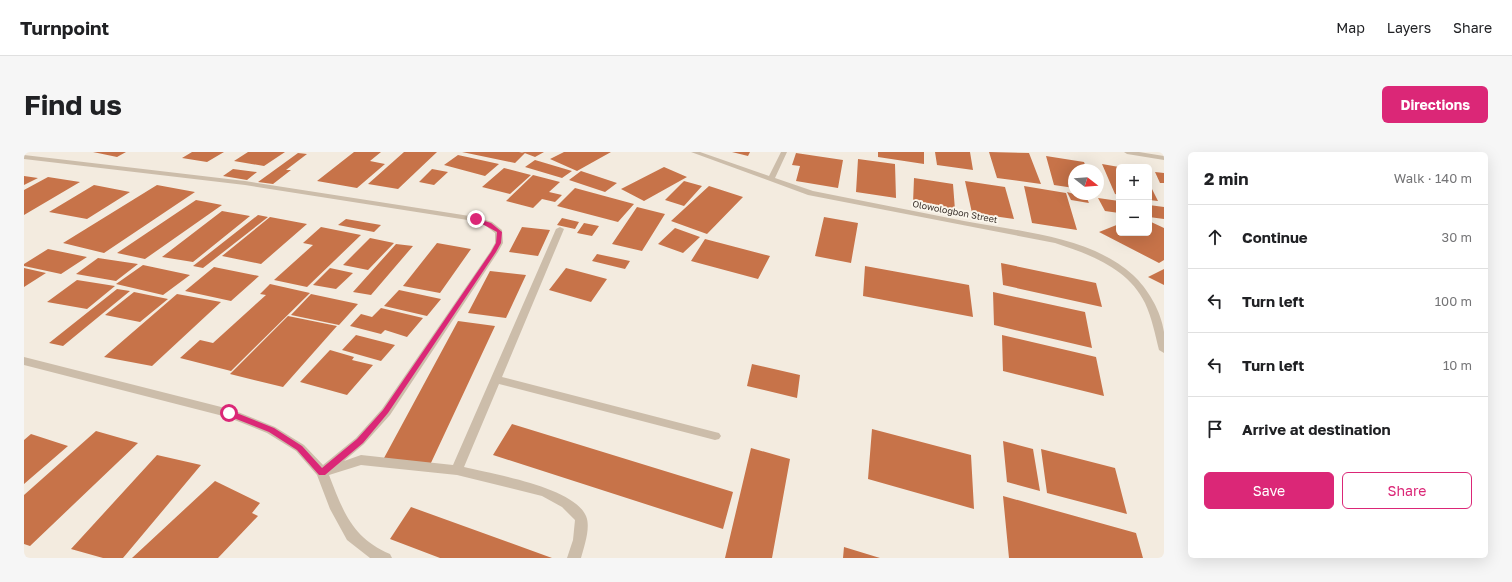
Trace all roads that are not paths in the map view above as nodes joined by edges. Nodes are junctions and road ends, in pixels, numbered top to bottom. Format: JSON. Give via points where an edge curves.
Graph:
{"nodes":[{"id":1,"x":694,"y":152,"type":"edge"},
{"id":2,"x":784,"y":152,"type":"edge"},
{"id":3,"x":1127,"y":152,"type":"edge"},
{"id":4,"x":24,"y":157,"type":"edge"},
{"id":5,"x":1164,"y":158,"type":"edge"},
{"id":6,"x":771,"y":179,"type":"junction"},
{"id":7,"x":560,"y":228,"type":"dead end"},
{"id":8,"x":1164,"y":350,"type":"edge"},
{"id":9,"x":24,"y":361,"type":"edge"},
{"id":10,"x":496,"y":379,"type":"junction"},
{"id":11,"x":715,"y":436,"type":"dead end"},
{"id":12,"x":457,"y":470,"type":"junction"},
{"id":13,"x":322,"y":472,"type":"junction"},
{"id":14,"x":385,"y":558,"type":"edge"},
{"id":15,"x":574,"y":558,"type":"edge"}],
"edges":[{"from":1,"to":6,"type":"street","name":"Olowologbon Street"},
{"from":2,"to":6,"type":"street"},
{"from":3,"to":5,"type":"street"},
{"from":4,"to":13,"type":"street","via":[[245,183],[476,219],[489,224],[499,232],[499,243],[494,252],[386,412],[360,441]]},
{"from":6,"to":8,"type":"street","name":"Olowologbon Street","via":[[811,193],[1057,241],[1096,254],[1127,273],[1146,297]]},
{"from":7,"to":10,"type":"street"},
{"from":9,"to":13,"type":"street","via":[[229,413],[271,430],[300,448]]},
{"from":10,"to":11,"type":"street"},
{"from":10,"to":12,"type":"street"},
{"from":12,"to":13,"type":"street","via":[[361,460]]},
{"from":12,"to":15,"type":"street","via":[[545,492],[566,503],[581,518],[580,540]]},
{"from":13,"to":14,"type":"street","via":[[336,509],[352,536],[371,552]]}]}
